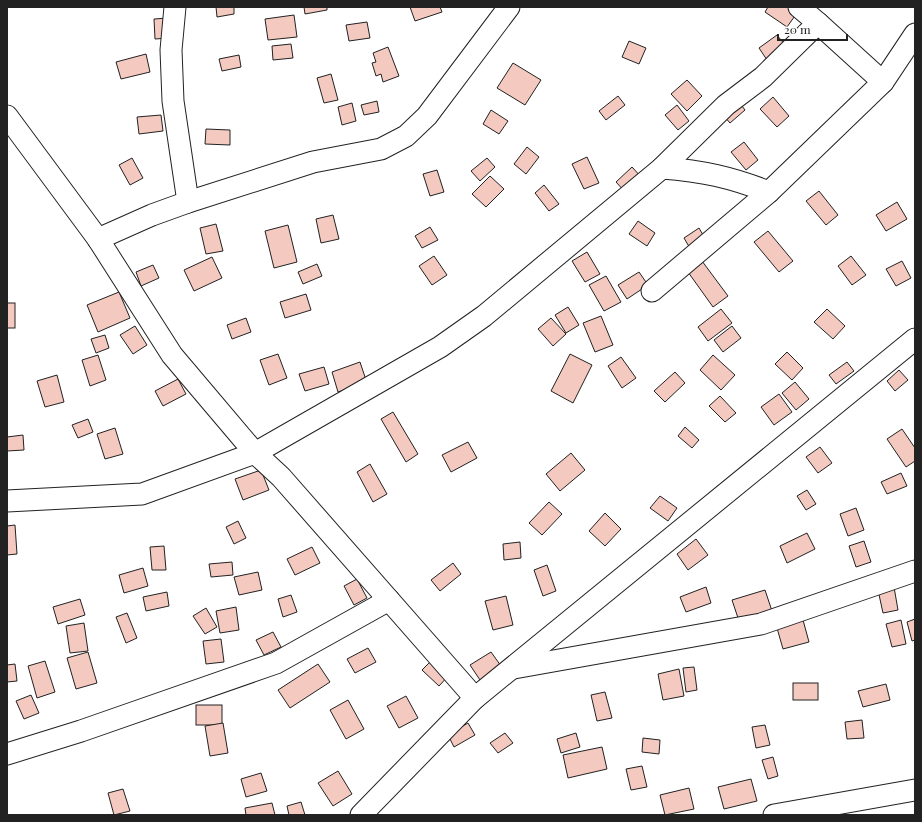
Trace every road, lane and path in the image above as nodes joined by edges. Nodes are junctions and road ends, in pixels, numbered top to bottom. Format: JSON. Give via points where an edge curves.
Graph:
{"nodes":[{"id":1,"x":175,"y":7,"type":"edge"},
{"id":2,"x":510,"y":7,"type":"edge"},
{"id":3,"x":799,"y":7,"type":"edge"},
{"id":4,"x":818,"y":23,"type":"junction"},
{"id":5,"x":915,"y":34,"type":"edge"},
{"id":6,"x":883,"y":82,"type":"junction"},
{"id":7,"x":7,"y":116,"type":"edge"},
{"id":8,"x":662,"y":168,"type":"junction"},
{"id":9,"x":769,"y":192,"type":"junction"},
{"id":10,"x":188,"y":202,"type":"junction"},
{"id":11,"x":98,"y":239,"type":"junction"},
{"id":12,"x":652,"y":291,"type":"dead end"},
{"id":13,"x":915,"y":339,"type":"edge"},
{"id":14,"x":256,"y":453,"type":"junction"},
{"id":15,"x":7,"y":501,"type":"edge"},
{"id":16,"x":915,"y":571,"type":"edge"},
{"id":17,"x":389,"y":600,"type":"junction"},
{"id":18,"x":512,"y":668,"type":"junction"},
{"id":19,"x":475,"y":698,"type":"junction"},
{"id":20,"x":7,"y":754,"type":"edge"},
{"id":21,"x":915,"y":790,"type":"edge"},
{"id":22,"x":362,"y":815,"type":"edge"},
{"id":23,"x":774,"y":815,"type":"edge"}],
"edges":[{"from":1,"to":10,"type":"street","via":[[171,50],[173,101]]},
{"from":2,"to":10,"type":"street","via":[[427,116],[406,136],[381,149],[313,162]]},
{"from":3,"to":4,"type":"street"},
{"from":4,"to":6,"type":"street"},
{"from":4,"to":8,"type":"street","via":[[763,77],[726,105]]},
{"from":5,"to":6,"type":"street"},
{"from":6,"to":9,"type":"street"},
{"from":7,"to":11,"type":"street"},
{"from":8,"to":9,"type":"street","via":[[698,170],[739,180]]},
{"from":8,"to":14,"type":"street","via":[[484,316],[440,347]]},
{"from":9,"to":12,"type":"street"},
{"from":10,"to":11,"type":"street"},
{"from":11,"to":14,"type":"street","via":[[172,356]]},
{"from":13,"to":18,"type":"street"},
{"from":14,"to":15,"type":"street","via":[[142,494]]},
{"from":14,"to":17,"type":"street","via":[[281,477]]},
{"from":16,"to":18,"type":"street","via":[[761,624]]},
{"from":17,"to":19,"type":"street"},
{"from":17,"to":20,"type":"street","via":[[276,663]]},
{"from":18,"to":19,"type":"street"},
{"from":19,"to":22,"type":"street"},
{"from":21,"to":23,"type":"street"}]}
